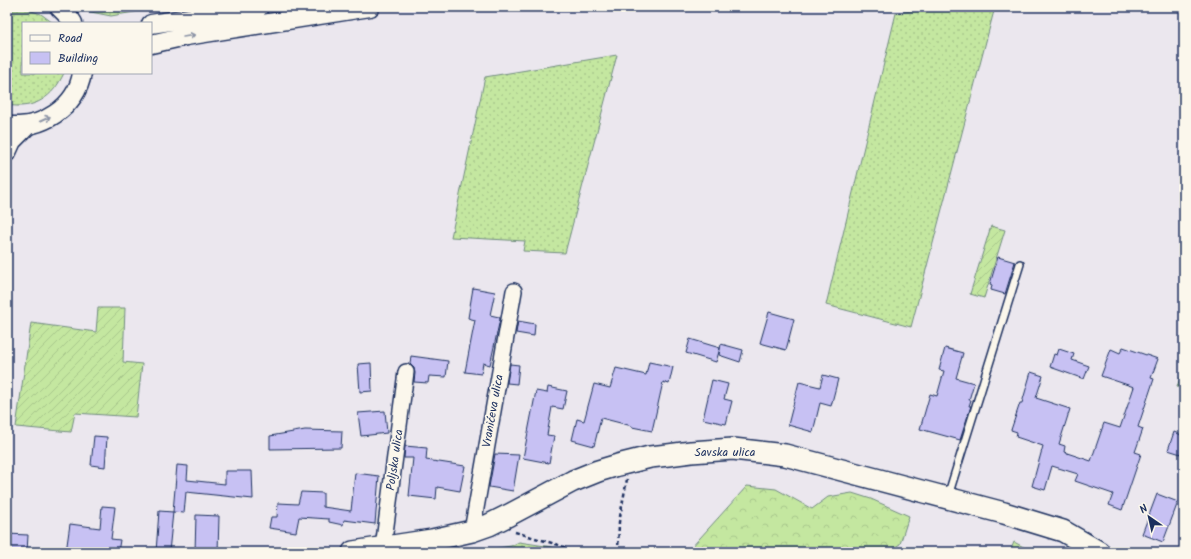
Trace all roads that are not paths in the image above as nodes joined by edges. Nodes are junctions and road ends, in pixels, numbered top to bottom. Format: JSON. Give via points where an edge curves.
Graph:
{"nodes":[{"id":1,"x":259,"y":7,"type":"edge"},
{"id":2,"x":370,"y":7,"type":"edge"},
{"id":3,"x":152,"y":24,"type":"edge"},
{"id":4,"x":152,"y":44,"type":"edge"},
{"id":5,"x":84,"y":75,"type":"edge"},
{"id":6,"x":7,"y":125,"type":"edge"},
{"id":7,"x":27,"y":126,"type":"junction"},
{"id":8,"x":7,"y":152,"type":"edge"},
{"id":9,"x":1020,"y":264,"type":"dead end"},
{"id":10,"x":514,"y":291,"type":"dead end"},
{"id":11,"x":406,"y":372,"type":"dead end"},
{"id":12,"x":948,"y":498,"type":"junction"},
{"id":13,"x":481,"y":528,"type":"junction"},
{"id":14,"x":383,"y":548,"type":"junction"},
{"id":15,"x":352,"y":552,"type":"edge"},
{"id":16,"x":1099,"y":552,"type":"edge"}],
"edges":[{"from":1,"to":3,"type":"street"},
{"from":4,"to":2,"type":"street","one_way":true,"via":[[186,36]]},
{"from":7,"to":5,"type":"street","one_way":true,"via":[[45,120],[60,110],[73,96]]},
{"from":6,"to":7,"type":"street"},
{"from":7,"to":8,"type":"street","via":[[12,141]]},
{"from":9,"to":12,"type":"lane"},
{"from":10,"to":13,"type":"street","name":"Vranićeva ulica"},
{"from":11,"to":14,"type":"street","name":"Poljska ulica"},
{"from":12,"to":13,"type":"main road","name":"Savska ulica","via":[[785,455],[733,449],[631,461],[598,471]]},
{"from":12,"to":16,"type":"main road","name":"Savska ulica","via":[[1063,531]]},
{"from":13,"to":14,"type":"main road","name":"Savska ulica"},
{"from":14,"to":15,"type":"main road","name":"Savska ulica"}]}
